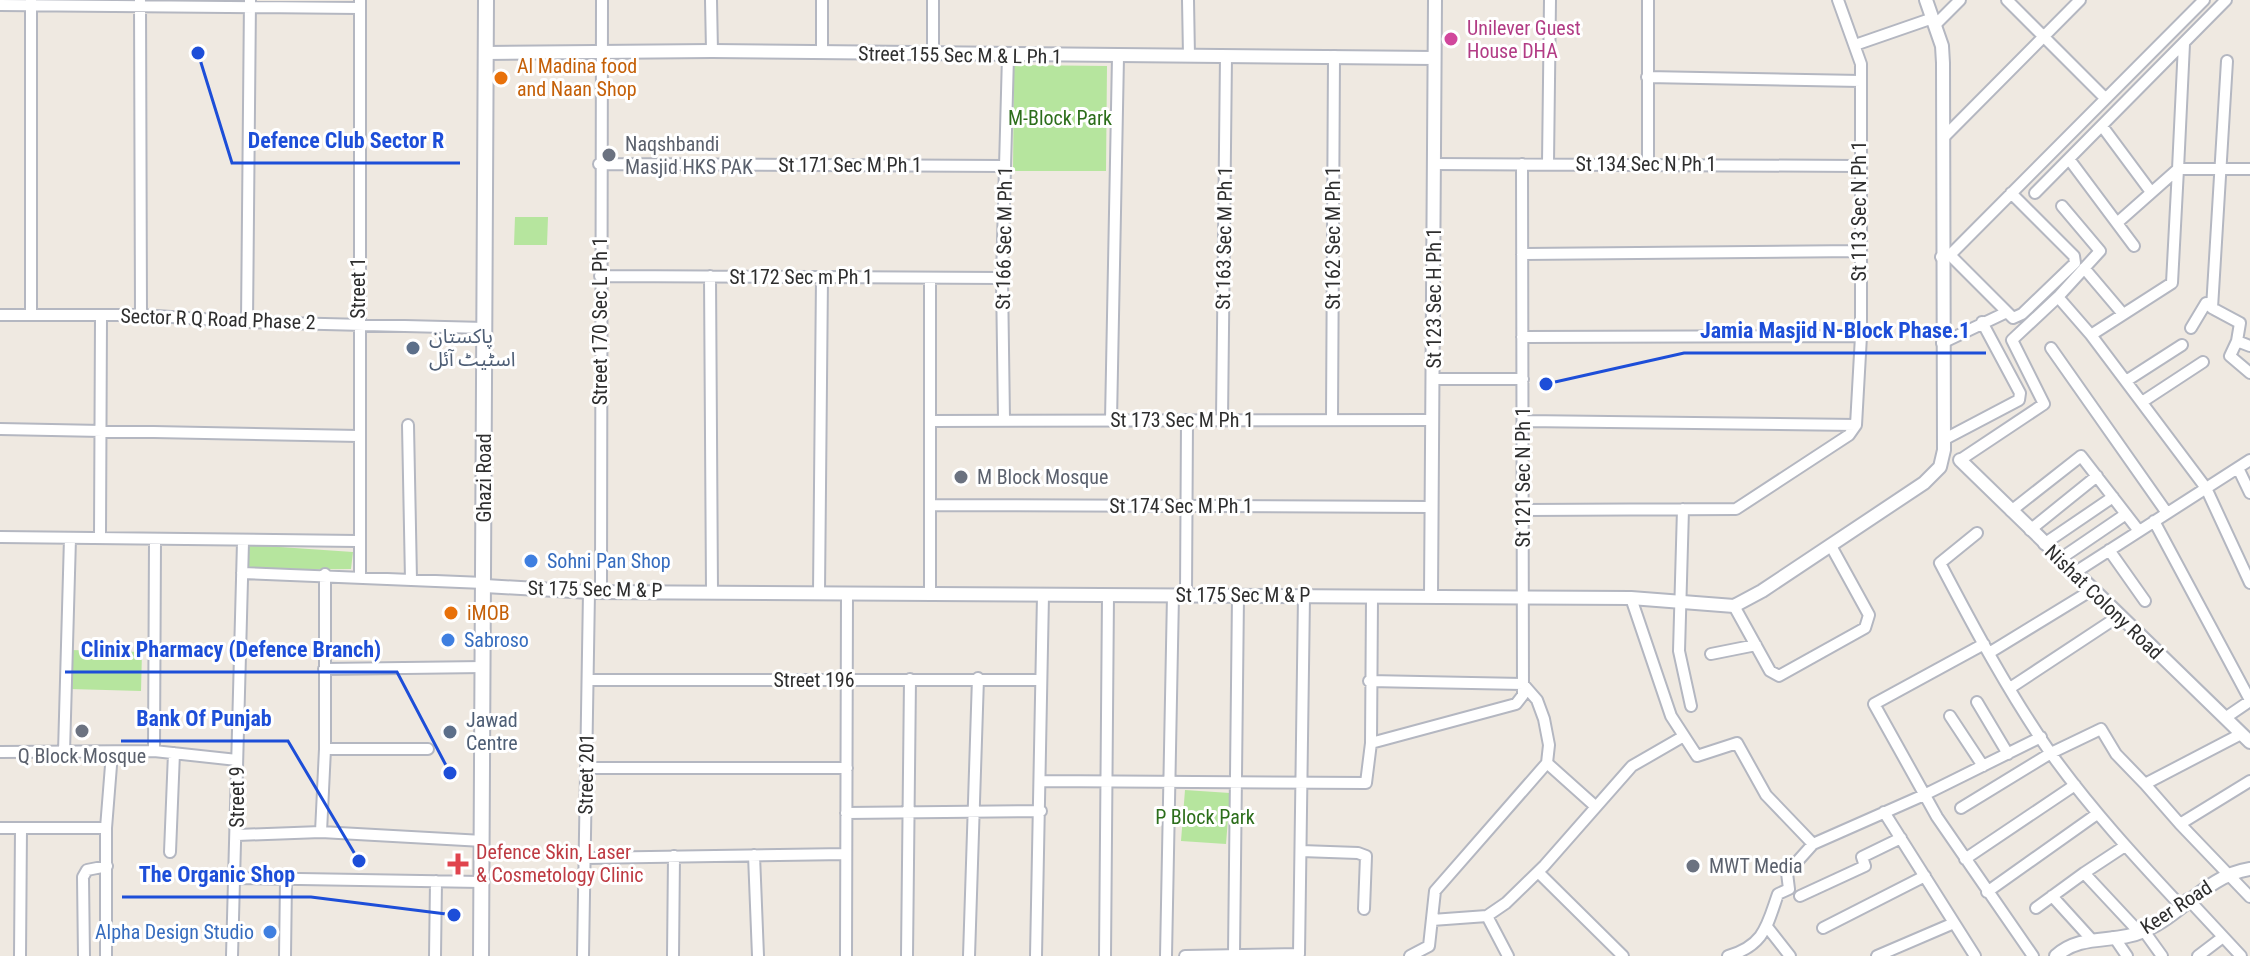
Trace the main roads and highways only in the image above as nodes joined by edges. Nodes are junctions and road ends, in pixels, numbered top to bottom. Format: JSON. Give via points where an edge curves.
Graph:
{"nodes":[{"id":1,"x":486,"y":0,"type":"edge"},
{"id":2,"x":481,"y":956,"type":"edge"}],
"edges":[{"from":1,"to":2,"type":"main road","name":"Ghazi Road"}]}
